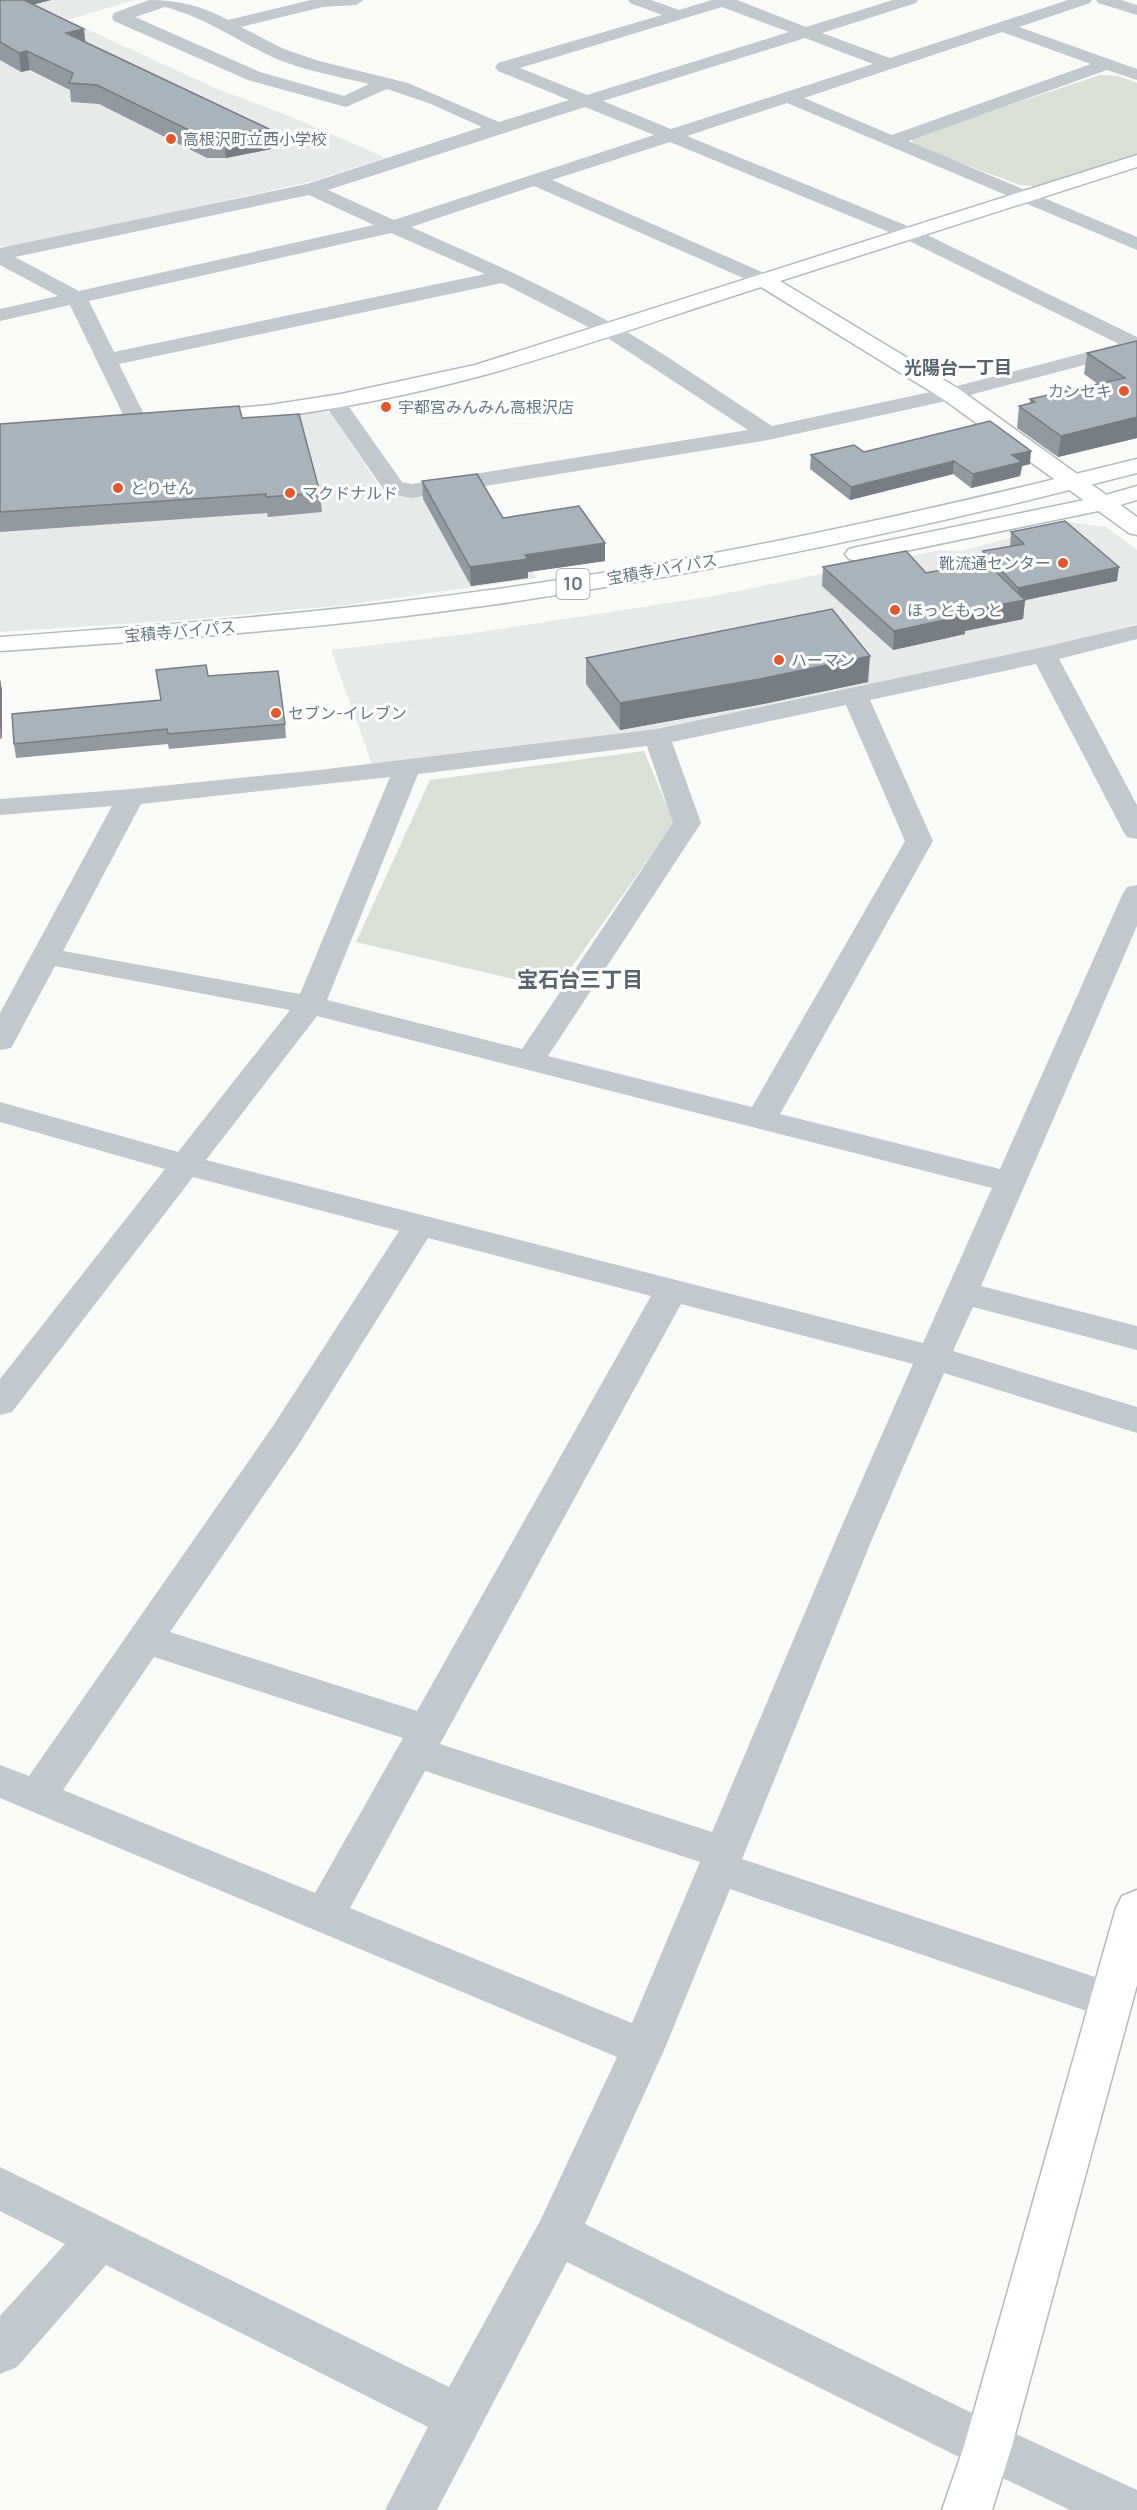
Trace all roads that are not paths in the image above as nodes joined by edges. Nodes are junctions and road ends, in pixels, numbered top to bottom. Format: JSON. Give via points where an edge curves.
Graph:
{"nodes":[{"id":1,"x":356,"y":0,"type":"edge"},
{"id":2,"x":636,"y":0,"type":"edge"},
{"id":3,"x":910,"y":0,"type":"edge"},
{"id":4,"x":1084,"y":0,"type":"edge"},
{"id":5,"x":1104,"y":0,"type":"edge"},
{"id":6,"x":160,"y":1,"type":"edge"},
{"id":7,"x":726,"y":1,"type":"edge"},
{"id":8,"x":1137,"y":10,"type":"edge"},
{"id":9,"x":678,"y":15,"type":"junction"},
{"id":10,"x":226,"y":26,"type":"junction"},
{"id":11,"x":1003,"y":27,"type":"junction"},
{"id":12,"x":805,"y":33,"type":"junction"},
{"id":13,"x":890,"y":64,"type":"junction"},
{"id":14,"x":1108,"y":64,"type":"junction"},
{"id":15,"x":1137,"y":75,"type":"edge"},
{"id":16,"x":385,"y":83,"type":"junction"},
{"id":17,"x":787,"y":97,"type":"junction"},
{"id":18,"x":586,"y":100,"type":"junction"},
{"id":19,"x":498,"y":128,"type":"junction"},
{"id":20,"x":672,"y":135,"type":"junction"},
{"id":21,"x":891,"y":141,"type":"junction"},
{"id":22,"x":1137,"y":161,"type":"edge"},
{"id":23,"x":536,"y":180,"type":"junction"},
{"id":24,"x":311,"y":189,"type":"junction"},
{"id":25,"x":1024,"y":196,"type":"junction"},
{"id":26,"x":391,"y":227,"type":"junction"},
{"id":27,"x":908,"y":233,"type":"junction"},
{"id":28,"x":1137,"y":244,"type":"edge"},
{"id":29,"x":0,"y":255,"type":"edge"},
{"id":30,"x":505,"y":276,"type":"junction"},
{"id":31,"x":764,"y":280,"type":"junction"},
{"id":32,"x":77,"y":298,"type":"junction"},
{"id":33,"x":0,"y":315,"type":"edge"},
{"id":34,"x":607,"y":329,"type":"junction"},
{"id":35,"x":1137,"y":346,"type":"edge"},
{"id":36,"x":108,"y":360,"type":"junction"},
{"id":37,"x":951,"y":394,"type":"junction"},
{"id":38,"x":334,"y":402,"type":"junction"},
{"id":39,"x":184,"y":420,"type":"edge"},
{"id":40,"x":161,"y":422,"type":"edge"},
{"id":41,"x":138,"y":424,"type":"junction"},
{"id":42,"x":115,"y":426,"type":"edge"},
{"id":43,"x":768,"y":434,"type":"junction"},
{"id":44,"x":1137,"y":466,"type":"edge"},
{"id":45,"x":1074,"y":483,"type":"junction"},
{"id":46,"x":1137,"y":493,"type":"edge"},
{"id":47,"x":1103,"y":503,"type":"junction"},
{"id":48,"x":1137,"y":528,"type":"edge"},
{"id":49,"x":1137,"y":632,"type":"edge"},
{"id":50,"x":0,"y":644,"type":"edge"},
{"id":51,"x":1044,"y":655,"type":"junction"},
{"id":52,"x":0,"y":664,"type":"edge"},
{"id":53,"x":855,"y":695,"type":"junction"},
{"id":54,"x":657,"y":737,"type":"junction"},
{"id":55,"x":407,"y":768,"type":"junction"},
{"id":56,"x":131,"y":797,"type":"junction"},
{"id":57,"x":0,"y":807,"type":"edge"},
{"id":58,"x":1137,"y":831,"type":"edge"},
{"id":59,"x":1137,"y":893,"type":"edge"},
{"id":60,"x":46,"y":956,"type":"junction"},
{"id":61,"x":310,"y":1005,"type":"junction"},
{"id":62,"x":0,"y":1041,"type":"edge"},
{"id":63,"x":530,"y":1060,"type":"junction"},
{"id":64,"x":0,"y":1112,"type":"edge"},
{"id":65,"x":761,"y":1119,"type":"junction"},
{"id":66,"x":186,"y":1165,"type":"junction"},
{"id":67,"x":1010,"y":1182,"type":"junction"},
{"id":68,"x":419,"y":1226,"type":"junction"},
{"id":69,"x":671,"y":1291,"type":"junction"},
{"id":70,"x":963,"y":1293,"type":"junction"},
{"id":71,"x":1137,"y":1338,"type":"edge"},
{"id":72,"x":935,"y":1358,"type":"junction"},
{"id":73,"x":0,"y":1403,"type":"edge"},
{"id":74,"x":1137,"y":1420,"type":"edge"},
{"id":75,"x":145,"y":1639,"type":"junction"},
{"id":76,"x":421,"y":1741,"type":"junction"},
{"id":77,"x":18,"y":1789,"type":"edge"},
{"id":78,"x":721,"y":1861,"type":"junction"},
{"id":79,"x":1137,"y":1908,"type":"edge"},
{"id":80,"x":324,"y":1916,"type":"junction"},
{"id":81,"x":1110,"y":2000,"type":"junction"},
{"id":82,"x":643,"y":2048,"type":"junction"},
{"id":83,"x":0,"y":2188,"type":"edge"},
{"id":84,"x":557,"y":2234,"type":"junction"},
{"id":85,"x":100,"y":2238,"type":"junction"},
{"id":86,"x":0,"y":2351,"type":"edge"},
{"id":87,"x":460,"y":2418,"type":"junction"},
{"id":88,"x":988,"y":2446,"type":"junction"},
{"id":89,"x":411,"y":2510,"type":"edge"},
{"id":90,"x":968,"y":2510,"type":"edge"},
{"id":91,"x":1125,"y":2510,"type":"edge"}],
"edges":[{"from":1,"to":10,"type":"street","via":[[323,2]]},
{"from":2,"to":9,"type":"street"},
{"from":3,"to":12,"type":"street"},
{"from":4,"to":11,"type":"street"},
{"from":5,"to":8,"type":"street"},
{"from":6,"to":10,"type":"street","via":[[198,11]]},
{"from":6,"to":16,"type":"street","via":[[120,17],[254,76],[346,102]]},
{"from":7,"to":9,"type":"street"},
{"from":7,"to":12,"type":"street"},
{"from":9,"to":18,"type":"street","via":[[504,67]]},
{"from":10,"to":16,"type":"street","via":[[278,53]]},
{"from":11,"to":13,"type":"street"},
{"from":11,"to":14,"type":"street"},
{"from":12,"to":13,"type":"street"},
{"from":12,"to":18,"type":"street"},
{"from":13,"to":17,"type":"street"},
{"from":14,"to":15,"type":"street"},
{"from":14,"to":21,"type":"street"},
{"from":16,"to":19,"type":"street","via":[[437,100]]},
{"from":17,"to":20,"type":"street"},
{"from":17,"to":21,"type":"street"},
{"from":18,"to":19,"type":"street"},
{"from":18,"to":20,"type":"street"},
{"from":19,"to":24,"type":"street"},
{"from":20,"to":23,"type":"street"},
{"from":20,"to":27,"type":"street"},
{"from":21,"to":25,"type":"street"},
{"from":22,"to":25,"type":"street"},
{"from":23,"to":26,"type":"street"},
{"from":23,"to":31,"type":"street"},
{"from":24,"to":26,"type":"street"},
{"from":24,"to":29,"type":"street"},
{"from":25,"to":27,"type":"street"},
{"from":25,"to":28,"type":"street"},
{"from":26,"to":30,"type":"street"},
{"from":26,"to":32,"type":"street"},
{"from":27,"to":31,"type":"street"},
{"from":27,"to":35,"type":"street"},
{"from":29,"to":32,"type":"street"},
{"from":30,"to":34,"type":"street"},
{"from":30,"to":36,"type":"street"},
{"from":31,"to":34,"type":"street"},
{"from":31,"to":37,"type":"street"},
{"from":32,"to":33,"type":"street"},
{"from":32,"to":36,"type":"street"},
{"from":34,"to":38,"type":"street","via":[[482,369]]},
{"from":34,"to":43,"type":"street"},
{"from":35,"to":37,"type":"street"},
{"from":36,"to":41,"type":"street"},
{"from":37,"to":43,"type":"street"},
{"from":37,"to":45,"type":"street"},
{"from":38,"to":39,"type":"street"},
{"from":38,"to":43,"type":"street","via":[[394,488],[411,491]]},
{"from":40,"to":41,"type":"street"},
{"from":41,"to":42,"type":"street"},
{"from":44,"to":45,"type":"street","name":"宝積寺バイパス","number":"10"},
{"from":45,"to":47,"type":"street"},
{"from":45,"to":50,"type":"street","name":"宝積寺バイパス","number":"10","via":[[681,567],[445,603],[180,632]]},
{"from":46,"to":47,"type":"street","name":"宝積寺バイパス","number":"10"},
{"from":47,"to":48,"type":"street"},
{"from":47,"to":52,"type":"street","name":"宝積寺バイパス","number":"10","via":[[702,584],[459,622],[182,651]]},
{"from":49,"to":51,"type":"street"},
{"from":51,"to":53,"type":"street"},
{"from":51,"to":58,"type":"street"},
{"from":53,"to":54,"type":"street"},
{"from":53,"to":65,"type":"street","via":[[920,841]]},
{"from":54,"to":55,"type":"street"},
{"from":54,"to":63,"type":"street","via":[[687,824]]},
{"from":55,"to":56,"type":"street"},
{"from":55,"to":61,"type":"street"},
{"from":56,"to":57,"type":"street"},
{"from":56,"to":60,"type":"street"},
{"from":59,"to":67,"type":"street"},
{"from":60,"to":61,"type":"street"},
{"from":60,"to":62,"type":"street"},
{"from":61,"to":63,"type":"street"},
{"from":61,"to":66,"type":"street"},
{"from":63,"to":65,"type":"street"},
{"from":64,"to":66,"type":"street"},
{"from":65,"to":67,"type":"street"},
{"from":66,"to":68,"type":"street"},
{"from":66,"to":73,"type":"street"},
{"from":67,"to":70,"type":"street"},
{"from":68,"to":69,"type":"street"},
{"from":68,"to":75,"type":"street","via":[[286,1435]]},
{"from":69,"to":72,"type":"street"},
{"from":69,"to":76,"type":"street"},
{"from":70,"to":71,"type":"street"},
{"from":70,"to":72,"type":"street"},
{"from":72,"to":74,"type":"street"},
{"from":72,"to":78,"type":"street","via":[[855,1537]]},
{"from":75,"to":76,"type":"street"},
{"from":75,"to":77,"type":"street"},
{"from":76,"to":78,"type":"street"},
{"from":76,"to":80,"type":"street"},
{"from":77,"to":80,"type":"street"},
{"from":78,"to":81,"type":"street"},
{"from":78,"to":82,"type":"street"},
{"from":79,"to":81,"type":"street"},
{"from":80,"to":82,"type":"street"},
{"from":81,"to":88,"type":"street"},
{"from":82,"to":84,"type":"street"},
{"from":83,"to":85,"type":"street"},
{"from":84,"to":87,"type":"street"},
{"from":84,"to":88,"type":"street"},
{"from":85,"to":86,"type":"street"},
{"from":85,"to":87,"type":"street"},
{"from":87,"to":89,"type":"street"},
{"from":88,"to":90,"type":"street"},
{"from":88,"to":91,"type":"street"}]}
